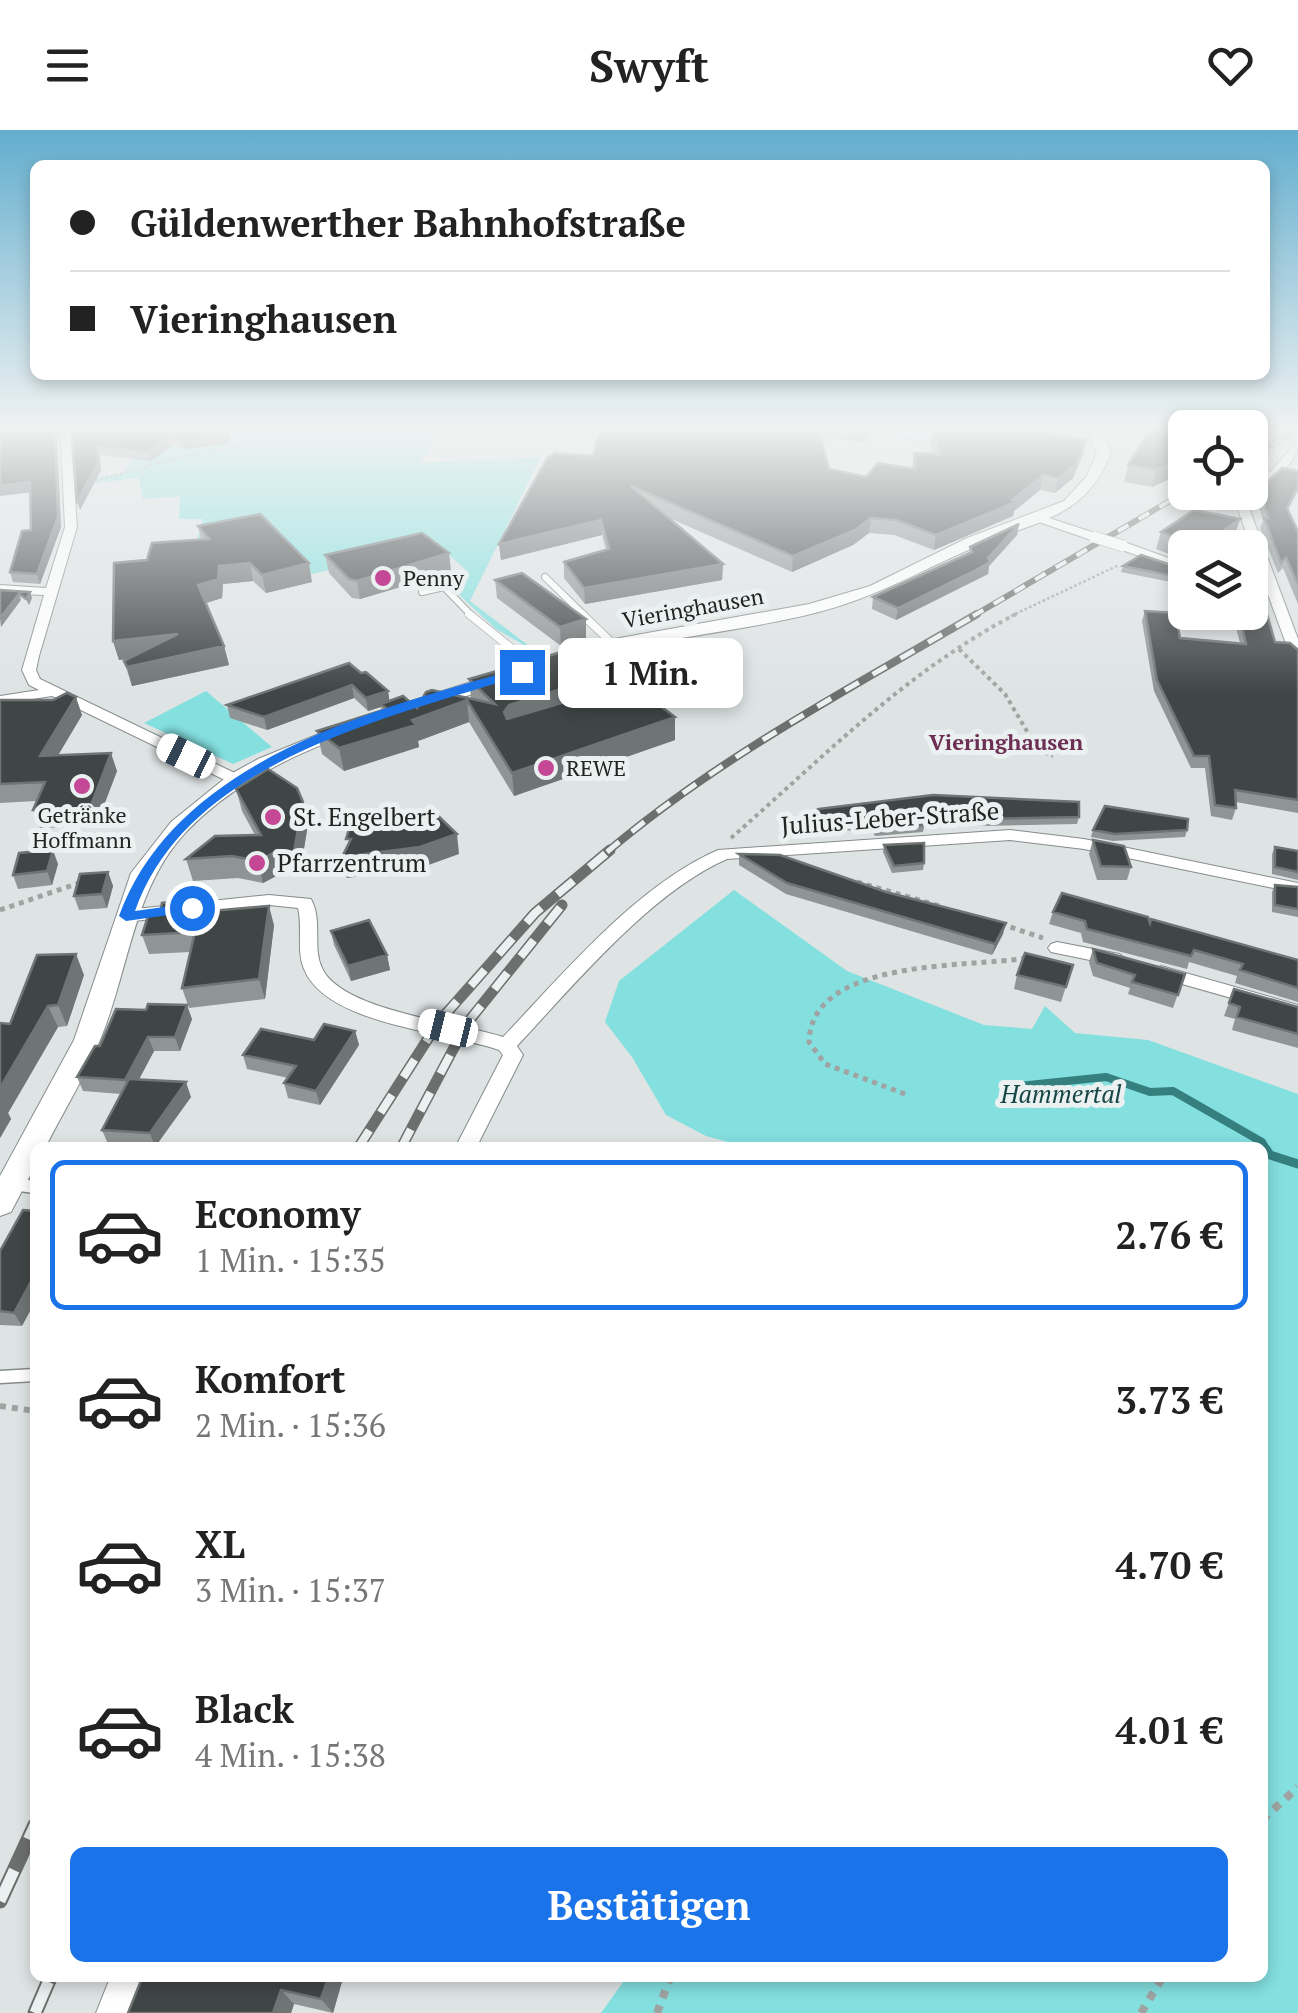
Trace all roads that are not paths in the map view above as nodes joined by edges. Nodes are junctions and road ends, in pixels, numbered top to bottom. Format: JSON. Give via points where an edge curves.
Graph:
{"nodes":[{"id":1,"x":70,"y":517,"type":"edge"},
{"id":2,"x":1247,"y":517,"type":"edge"},
{"id":3,"x":1036,"y":518,"type":"joint"},
{"id":4,"x":1168,"y":562,"type":"edge"},
{"id":5,"x":545,"y":577,"type":"dead end"},
{"id":6,"x":0,"y":589,"type":"edge"},
{"id":7,"x":1268,"y":589,"type":"edge"},
{"id":8,"x":1272,"y":590,"type":"junction"},
{"id":9,"x":50,"y":592,"type":"junction"},
{"id":10,"x":422,"y":592,"type":"dead end"},
{"id":11,"x":614,"y":646,"type":"junction"},
{"id":12,"x":1298,"y":658,"type":"edge"},
{"id":13,"x":536,"y":668,"type":"junction"},
{"id":14,"x":52,"y":692,"type":"junction"},
{"id":15,"x":0,"y":700,"type":"edge"},
{"id":16,"x":237,"y":780,"type":"junction"},
{"id":17,"x":1298,"y":888,"type":"edge"},
{"id":18,"x":126,"y":916,"type":"junction"},
{"id":19,"x":1057,"y":948,"type":"road end"},
{"id":20,"x":1298,"y":1011,"type":"edge"},
{"id":21,"x":506,"y":1045,"type":"junction"},
{"id":22,"x":38,"y":1142,"type":"edge"},
{"id":23,"x":467,"y":1142,"type":"edge"},
{"id":24,"x":30,"y":1160,"type":"edge"},
{"id":25,"x":15,"y":1191,"type":"edge"},
{"id":26,"x":30,"y":1375,"type":"edge"},
{"id":27,"x":0,"y":1378,"type":"edge"},
{"id":28,"x":125,"y":1982,"type":"edge"},
{"id":29,"x":113,"y":2013,"type":"edge"}],
"edges":[{"from":1,"to":9,"type":"street"},
{"from":2,"to":8,"type":"street"},
{"from":3,"to":4,"type":"street","bridge":true},
{"from":3,"to":11,"type":"main road","name":"Vieringhausen","via":[[834,604]]},
{"from":5,"to":11,"type":"lane"},
{"from":6,"to":9,"type":"street"},
{"from":7,"to":8,"type":"street"},
{"from":8,"to":12,"type":"street"},
{"from":9,"to":14,"type":"street","via":[[29,670],[34,682]]},
{"from":10,"to":13,"type":"lane","via":[[444,587]]},
{"from":11,"to":13,"type":"main road","name":"Vieringhausen"},
{"from":13,"to":16,"type":"main road","name":"Vieringhausen","via":[[365,722]]},
{"from":14,"to":15,"type":"street"},
{"from":14,"to":16,"type":"street"},
{"from":16,"to":18,"type":"main road","name":"Vieringhausen","via":[[165,842],[138,882]]},
{"from":17,"to":21,"type":"street","name":"Julius-Leber-Straße","via":[[1027,836],[724,854],[644,911]]},
{"from":18,"to":21,"type":"street","via":[[296,900],[308,910],[310,962],[326,990]]},
{"from":18,"to":22,"type":"main road","name":"Vieringhausen","via":[[87,1040]]},
{"from":19,"to":20,"type":"street","via":[[1101,954]]},
{"from":21,"to":23,"type":"street","via":[[513,1055]]},
{"from":24,"to":25,"type":"main road","name":"Vieringhausen"},
{"from":26,"to":27,"type":"lane"},
{"from":28,"to":29,"type":"street"}]}
